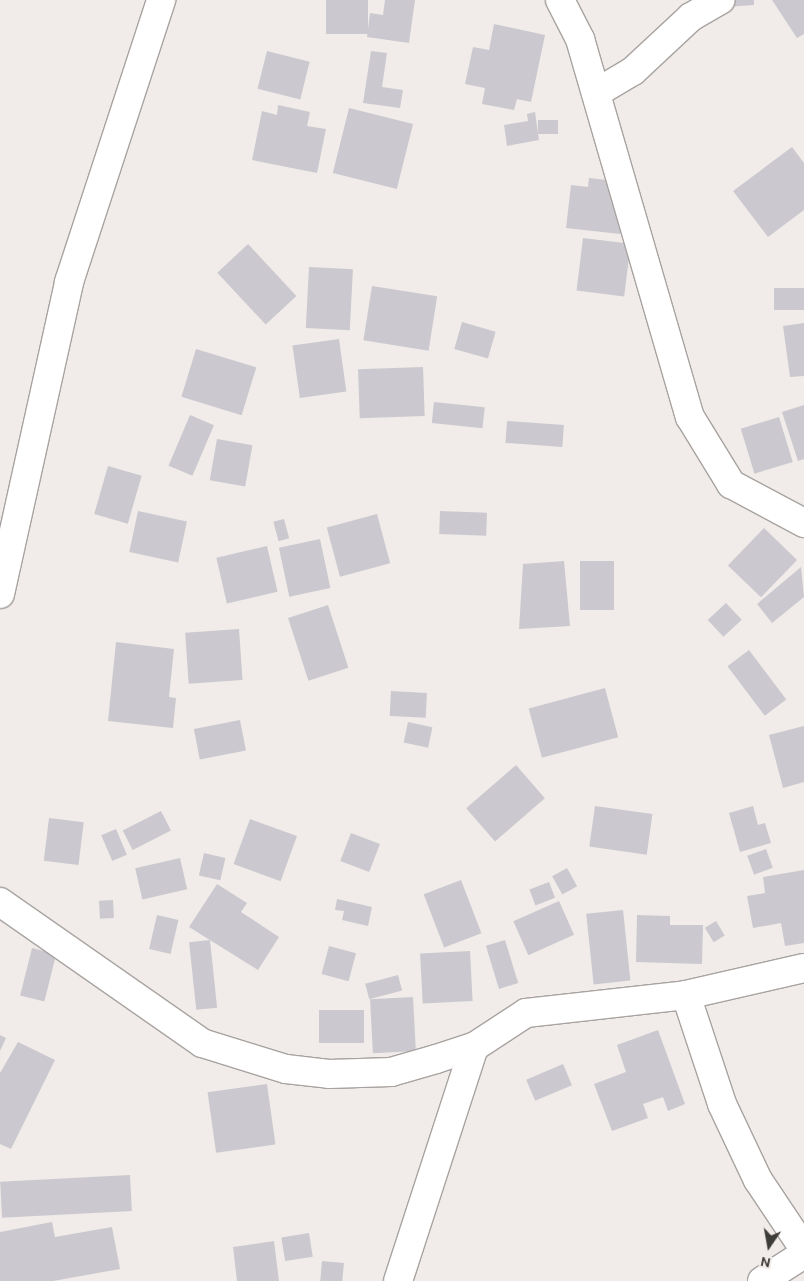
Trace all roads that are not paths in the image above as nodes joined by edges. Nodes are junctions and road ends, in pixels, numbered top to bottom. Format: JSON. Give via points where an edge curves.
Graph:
{"nodes":[{"id":1,"x":161,"y":0,"type":"edge"},
{"id":2,"x":560,"y":0,"type":"edge"},
{"id":3,"x":720,"y":0,"type":"edge"},
{"id":4,"x":596,"y":93,"type":"junction"},
{"id":5,"x":804,"y":523,"type":"edge"},
{"id":6,"x":0,"y":594,"type":"edge"},
{"id":7,"x":0,"y":902,"type":"edge"},
{"id":8,"x":804,"y":968,"type":"edge"},
{"id":9,"x":686,"y":995,"type":"junction"},
{"id":10,"x":474,"y":1047,"type":"junction"},
{"id":11,"x":804,"y":1249,"type":"edge"},
{"id":12,"x":804,"y":1254,"type":"edge"},
{"id":13,"x":398,"y":1281,"type":"edge"},
{"id":14,"x":762,"y":1281,"type":"edge"}],
"edges":[{"from":1,"to":6,"type":"street","via":[[69,282]]},
{"from":2,"to":4,"type":"street","via":[[580,39]]},
{"from":3,"to":4,"type":"street","via":[[691,16],[633,71]]},
{"from":4,"to":5,"type":"street","via":[[690,417],[731,484]]},
{"from":7,"to":10,"type":"street","via":[[202,1043],[286,1069],[391,1072]]},
{"from":8,"to":9,"type":"street"},
{"from":9,"to":10,"type":"street","via":[[526,1013]]},
{"from":9,"to":11,"type":"street","via":[[722,1104],[758,1180]]},
{"from":10,"to":13,"type":"street"},
{"from":12,"to":14,"type":"street"}]}
